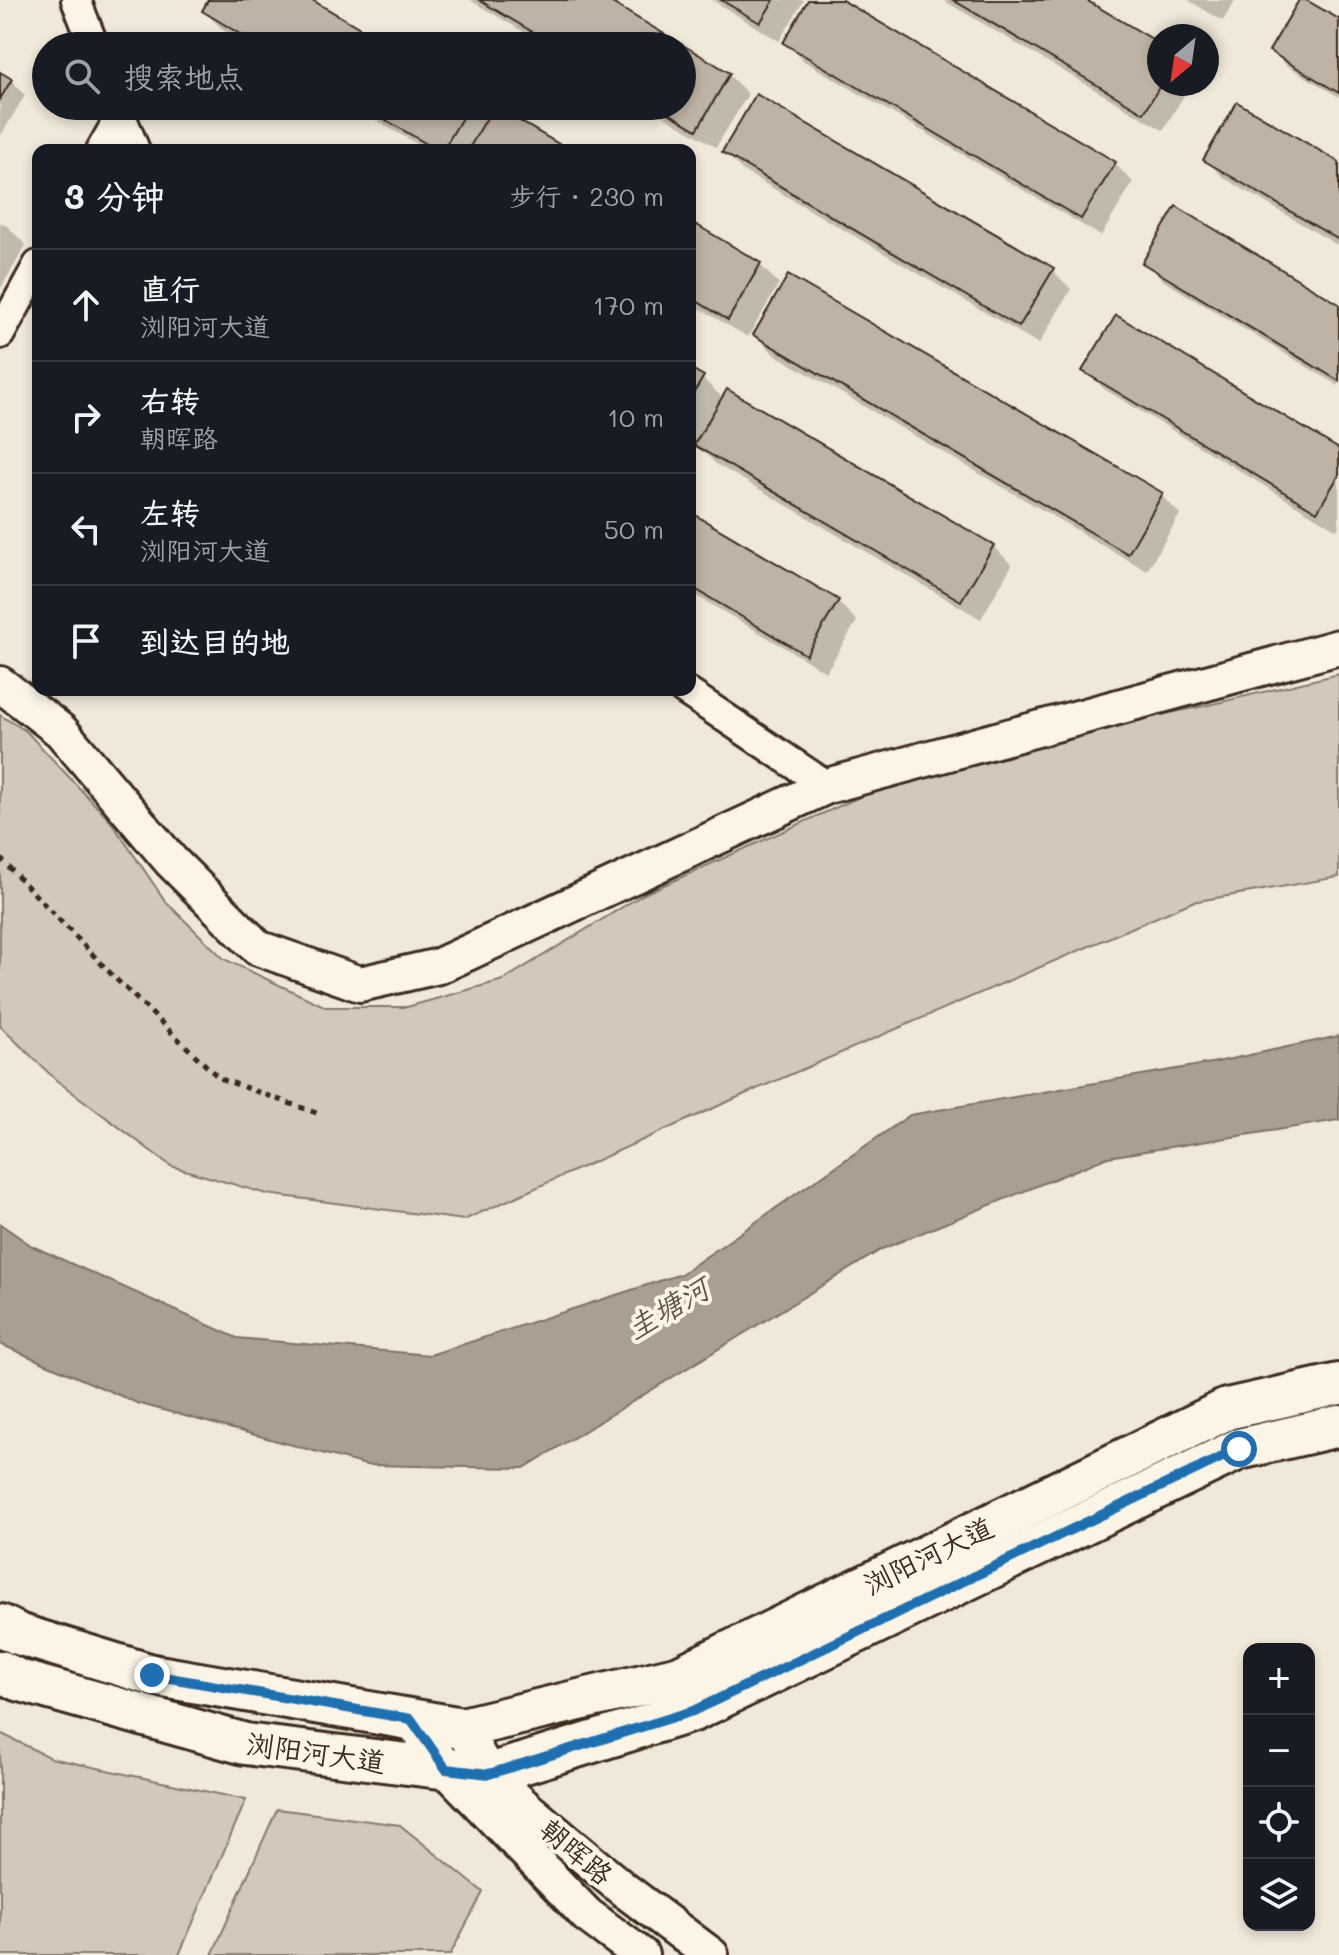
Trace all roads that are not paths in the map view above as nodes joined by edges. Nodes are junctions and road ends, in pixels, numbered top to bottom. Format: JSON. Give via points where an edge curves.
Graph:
{"nodes":[{"id":1,"x":76,"y":0,"type":"edge"},
{"id":2,"x":89,"y":32,"type":"edge"},
{"id":3,"x":114,"y":120,"type":"edge"},
{"id":4,"x":123,"y":120,"type":"edge"},
{"id":5,"x":104,"y":144,"type":"edge"},
{"id":6,"x":133,"y":144,"type":"edge"},
{"id":7,"x":32,"y":276,"type":"edge"},
{"id":8,"x":0,"y":334,"type":"edge"},
{"id":9,"x":1339,"y":647,"type":"edge"},
{"id":10,"x":0,"y":684,"type":"edge"},
{"id":11,"x":693,"y":696,"type":"edge"},
{"id":12,"x":827,"y":786,"type":"junction"},
{"id":13,"x":1339,"y":1384,"type":"edge"},
{"id":14,"x":1339,"y":1426,"type":"edge"},
{"id":15,"x":0,"y":1625,"type":"edge"},
{"id":16,"x":0,"y":1671,"type":"edge"},
{"id":17,"x":411,"y":1719,"type":"junction"},
{"id":18,"x":462,"y":1728,"type":"junction"},
{"id":19,"x":446,"y":1769,"type":"junction"},
{"id":20,"x":489,"y":1774,"type":"junction"},
{"id":21,"x":641,"y":1955,"type":"edge"},
{"id":22,"x":711,"y":1955,"type":"edge"}],
"edges":[{"from":1,"to":2,"type":"street"},
{"from":3,"to":5,"type":"street"},
{"from":4,"to":6,"type":"street"},
{"from":7,"to":8,"type":"street"},
{"from":9,"to":12,"type":"street"},
{"from":10,"to":12,"type":"street","via":[[61,731],[171,861],[258,948],[360,984],[439,966]]},
{"from":11,"to":12,"type":"street"},
{"from":13,"to":18,"type":"main road","name":"浏阳河大道","via":[[1227,1409],[680,1676]]},
{"from":14,"to":20,"type":"main road","name":"浏阳河大道","via":[[1239,1449],[693,1711]]},
{"from":15,"to":17,"type":"main road","name":"浏阳河大道","via":[[152,1675]]},
{"from":16,"to":19,"type":"main road","name":"浏阳河大道","via":[[245,1744]]},
{"from":17,"to":18,"type":"main road","name":"浏阳河大道"},
{"from":17,"to":19,"type":"street","name":"朝晖路"},
{"from":18,"to":20,"type":"street","name":"朝晖路"},
{"from":19,"to":20,"type":"main road","name":"浏阳河大道"},
{"from":19,"to":21,"type":"street","name":"朝晖路","via":[[587,1915]]},
{"from":20,"to":22,"type":"street","name":"朝晖路","via":[[623,1889]]}]}
